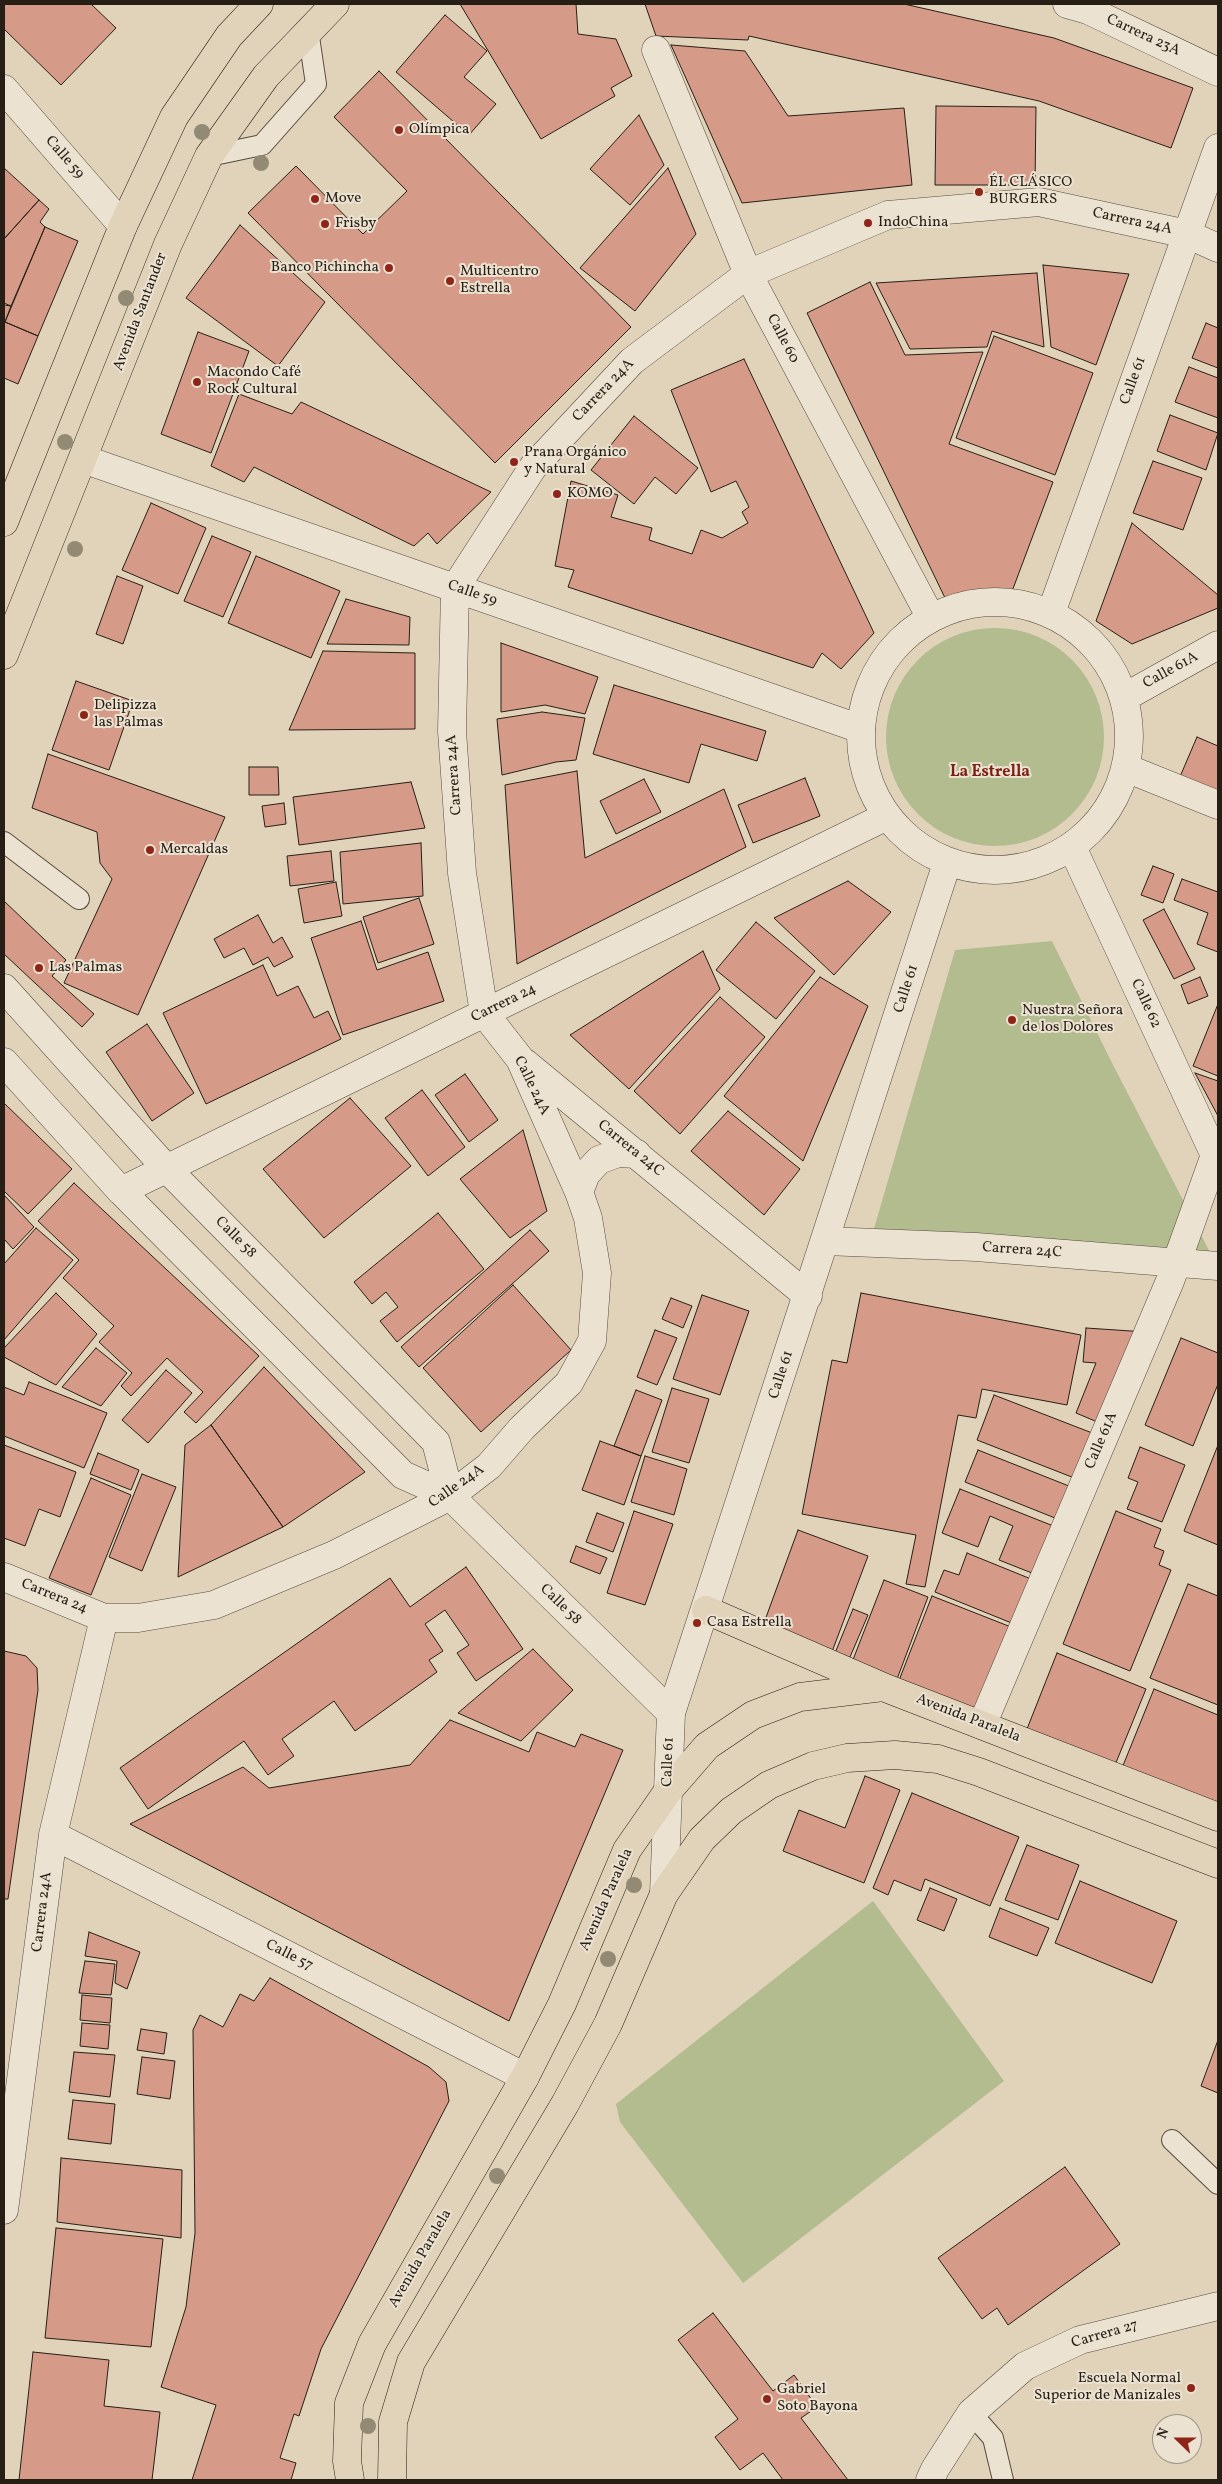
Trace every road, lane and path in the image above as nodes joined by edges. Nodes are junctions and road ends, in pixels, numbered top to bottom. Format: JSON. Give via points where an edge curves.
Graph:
{"nodes":[{"id":1,"x":258,"y":4,"type":"edge"},
{"id":2,"x":335,"y":4,"type":"edge"},
{"id":3,"x":1067,"y":4,"type":"edge"},
{"id":4,"x":308,"y":30,"type":"junction"},
{"id":5,"x":656,"y":50,"type":"dead end"},
{"id":6,"x":1218,"y":72,"type":"edge"},
{"id":7,"x":4,"y":89,"type":"edge"},
{"id":8,"x":1218,"y":148,"type":"edge"},
{"id":9,"x":209,"y":156,"type":"junction"},
{"id":10,"x":123,"y":226,"type":"junction"},
{"id":11,"x":1187,"y":234,"type":"junction"},
{"id":12,"x":1218,"y":248,"type":"edge"},
{"id":13,"x":748,"y":274,"type":"junction"},
{"id":14,"x":83,"y":459,"type":"junction"},
{"id":15,"x":4,"y":522,"type":"edge"},
{"id":16,"x":455,"y":588,"type":"junction"},
{"id":17,"x":1051,"y":613,"type":"junction"},
{"id":18,"x":931,"y":618,"type":"junction"},
{"id":19,"x":1218,"y":646,"type":"edge"},
{"id":20,"x":4,"y":655,"type":"edge"},
{"id":21,"x":1125,"y":698,"type":"junction"},
{"id":22,"x":861,"y":729,"type":"junction"},
{"id":23,"x":1126,"y":768,"type":"junction"},
{"id":24,"x":1218,"y":805,"type":"edge"},
{"id":25,"x":887,"y":816,"type":"junction"},
{"id":26,"x":4,"y":842,"type":"edge"},
{"id":27,"x":1072,"y":847,"type":"junction"},
{"id":28,"x":947,"y":863,"type":"junction"},
{"id":29,"x":79,"y":899,"type":"dead end"},
{"id":30,"x":4,"y":987,"type":"edge"},
{"id":31,"x":484,"y":1014,"type":"junction"},
{"id":32,"x":520,"y":1059,"type":"junction"},
{"id":33,"x":4,"y":1062,"type":"edge"},
{"id":34,"x":637,"y":1154,"type":"junction"},
{"id":35,"x":1217,"y":1158,"type":"edge"},
{"id":36,"x":166,"y":1168,"type":"junction"},
{"id":37,"x":121,"y":1191,"type":"junction"},
{"id":38,"x":579,"y":1192,"type":"junction"},
{"id":39,"x":825,"y":1241,"type":"junction"},
{"id":40,"x":1177,"y":1263,"type":"junction"},
{"id":41,"x":1218,"y":1266,"type":"edge"},
{"id":42,"x":808,"y":1296,"type":"junction"},
{"id":43,"x":450,"y":1496,"type":"junction"},
{"id":44,"x":4,"y":1577,"type":"edge"},
{"id":45,"x":706,"y":1610,"type":"junction"},
{"id":46,"x":104,"y":1618,"type":"junction"},
{"id":47,"x":883,"y":1687,"type":"junction"},
{"id":48,"x":671,"y":1713,"type":"junction"},
{"id":49,"x":982,"y":1725,"type":"junction"},
{"id":50,"x":668,"y":1791,"type":"junction"},
{"id":51,"x":1218,"y":1817,"type":"edge"},
{"id":52,"x":53,"y":1835,"type":"junction"},
{"id":53,"x":1218,"y":1864,"type":"edge"},
{"id":54,"x":664,"y":1894,"type":"junction"},
{"id":55,"x":525,"y":2077,"type":"junction"},
{"id":56,"x":1172,"y":2140,"type":"dead end"},
{"id":57,"x":1218,"y":2184,"type":"edge"},
{"id":58,"x":4,"y":2210,"type":"edge"},
{"id":59,"x":1218,"y":2306,"type":"edge"},
{"id":60,"x":971,"y":2413,"type":"junction"},
{"id":61,"x":350,"y":2480,"type":"edge"},
{"id":62,"x":392,"y":2480,"type":"edge"},
{"id":63,"x":930,"y":2480,"type":"edge"},
{"id":64,"x":1003,"y":2480,"type":"edge"}],
"edges":[{"from":1,"to":10,"type":"main road","via":[[229,36],[174,117]]},
{"from":2,"to":4,"type":"main road","name":"Avenida Santander"},
{"from":3,"to":6,"type":"street","name":"Carrera 23A","via":[[1088,10]]},
{"from":4,"to":9,"type":"main road","name":"Avenida Santander","via":[[266,76]]},
{"from":4,"to":9,"type":"lane","via":[[316,84],[262,145]]},
{"from":5,"to":13,"type":"street","name":"Calle 60"},
{"from":7,"to":10,"type":"street","name":"Calle 59"},
{"from":8,"to":11,"type":"street","name":"Calle 61"},
{"from":9,"to":14,"type":"main road","name":"Avenida Santander","via":[[168,244]]},
{"from":10,"to":15,"type":"main road"},
{"from":11,"to":12,"type":"street","name":"Carrera 24A"},
{"from":11,"to":13,"type":"street","name":"Carrera 24A","via":[[1039,202],[888,216]]},
{"from":11,"to":17,"type":"street","name":"Calle 61"},
{"from":13,"to":16,"type":"street","name":"Carrera 24A","via":[[625,368],[534,467]]},
{"from":13,"to":18,"type":"street","name":"Calle 60"},
{"from":14,"to":16,"type":"street","name":"Calle 59"},
{"from":14,"to":20,"type":"main road","name":"Avenida Santander"},
{"from":16,"to":22,"type":"street","name":"Calle 59"},
{"from":16,"to":31,"type":"street","name":"Carrera 24A","via":[[453,750],[462,873]]},
{"from":17,"to":18,"type":"street","via":[[1022,604],[993,602],[961,606]]},
{"from":17,"to":21,"type":"street","via":[[1075,627],[1096,647],[1112,670]]},
{"from":18,"to":22,"type":"street","via":[[904,638],[882,665],[868,695]]},
{"from":19,"to":21,"type":"street","name":"Calle 61A"},
{"from":21,"to":23,"type":"street","via":[[1129,732]]},
{"from":22,"to":25,"type":"street","via":[[863,760],[871,790]]},
{"from":23,"to":24,"type":"street"},
{"from":23,"to":27,"type":"street","via":[[1105,812]]},
{"from":25,"to":28,"type":"street","via":[[904,836]]},
{"from":25,"to":31,"type":"street","name":"Carrera 24"},
{"from":26,"to":29,"type":"lane"},
{"from":27,"to":28,"type":"street","via":[[1040,863],[1004,871],[975,870]]},
{"from":27,"to":35,"type":"street","name":"Calle 62"},
{"from":28,"to":39,"type":"street","name":"Calle 61"},
{"from":30,"to":36,"type":"street","name":"Calle 58"},
{"from":31,"to":32,"type":"street","name":"Calle 24A"},
{"from":31,"to":36,"type":"street","name":"Carrera 24"},
{"from":32,"to":34,"type":"street","name":"Carrera 24C"},
{"from":32,"to":38,"type":"street","name":"Calle 24A"},
{"from":33,"to":37,"type":"street","name":"Calle 58"},
{"from":34,"to":38,"type":"street","via":[[618,1153],[599,1160],[586,1174]]},
{"from":34,"to":42,"type":"street","name":"Carrera 24C"},
{"from":35,"to":40,"type":"street","name":"Calle 61A"},
{"from":36,"to":37,"type":"street","name":"Carrera 24"},
{"from":36,"to":43,"type":"street","name":"Calle 58","via":[[436,1442]]},
{"from":37,"to":43,"type":"street","name":"Calle 58","via":[[403,1475]]},
{"from":38,"to":43,"type":"street","name":"Calle 24A","via":[[588,1218],[597,1273],[592,1341],[569,1383],[522,1428],[489,1466]]},
{"from":39,"to":40,"type":"street","name":"Carrera 24C","via":[[976,1247]]},
{"from":39,"to":42,"type":"street","name":"Calle 61"},
{"from":40,"to":41,"type":"street","name":"Carrera 24C"},
{"from":40,"to":49,"type":"street","name":"Calle 61A"},
{"from":42,"to":45,"type":"street","name":"Calle 61"},
{"from":43,"to":46,"type":"street","name":"Calle 24A","via":[[334,1555],[214,1605],[138,1618]]},
{"from":43,"to":48,"type":"street","name":"Calle 58"},
{"from":44,"to":46,"type":"street","name":"Carrera 24"},
{"from":45,"to":47,"type":"main road"},
{"from":45,"to":48,"type":"street","name":"Calle 61"},
{"from":46,"to":52,"type":"street","name":"Carrera 24A"},
{"from":47,"to":49,"type":"main road","name":"Avenida Paralela"},
{"from":47,"to":50,"type":"main road","name":"Avenida Paralela","via":[[800,1697],[753,1715],[707,1746]]},
{"from":48,"to":50,"type":"street","name":"Calle 61"},
{"from":49,"to":51,"type":"main road","name":"Avenida Paralela"},
{"from":50,"to":54,"type":"street","name":"Calle 61"},
{"from":50,"to":55,"type":"main road","name":"Avenida Paralela","via":[[627,1850],[562,2004]]},
{"from":52,"to":55,"type":"street","name":"Calle 57"},
{"from":52,"to":58,"type":"street","name":"Carrera 24A"},
{"from":53,"to":54,"type":"main road","via":[[979,1772],[938,1759],[895,1755],[838,1760],[813,1766],[769,1785],[731,1811],[702,1839]]},
{"from":54,"to":62,"type":"main road","via":[[608,2024],[565,2104],[411,2362],[393,2422]]},
{"from":55,"to":61,"type":"main road","name":"Avenida Paralela","via":[[372,2344],[349,2403],[347,2461]]},
{"from":56,"to":57,"type":"lane"},
{"from":59,"to":60,"type":"street","name":"Carrera 27","via":[[1080,2340],[1025,2366]]},
{"from":60,"to":63,"type":"street","name":"Carrera 27"},
{"from":60,"to":64,"type":"lane","via":[[993,2438]]}]}
